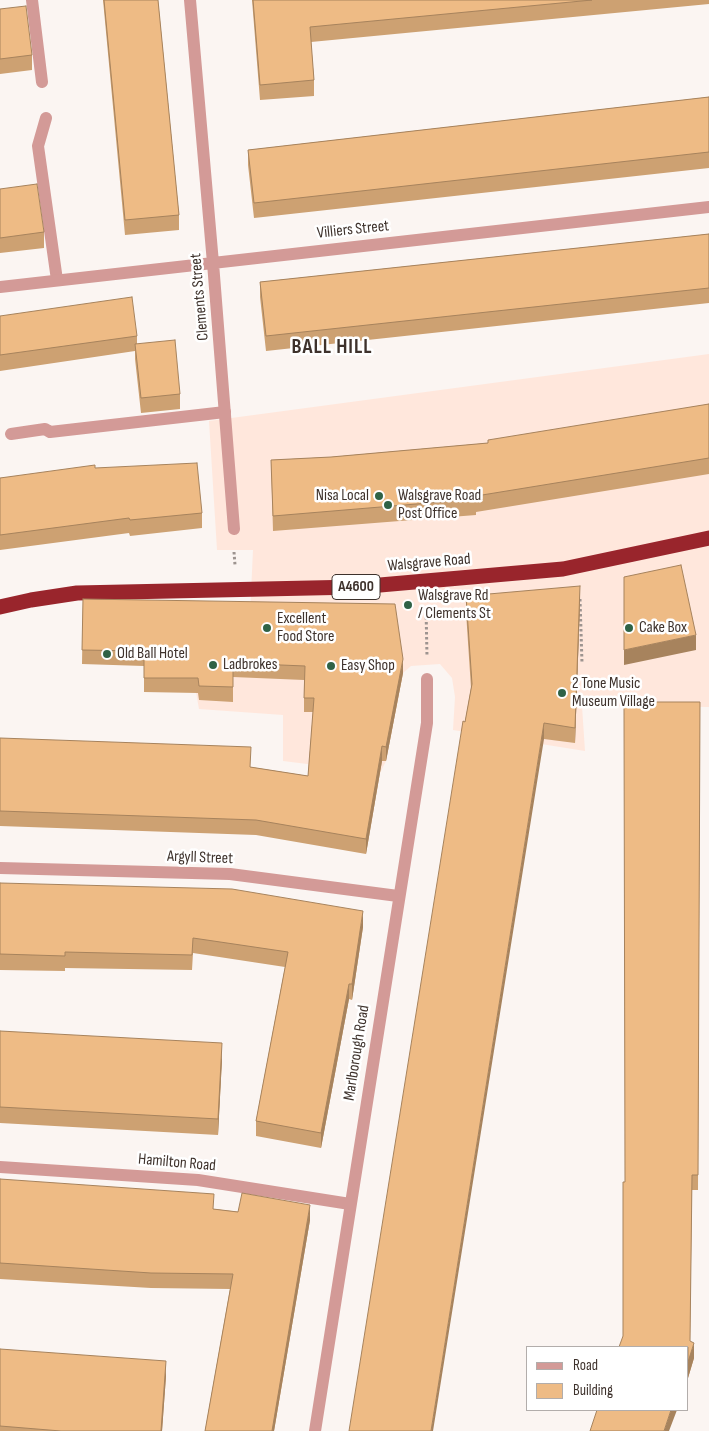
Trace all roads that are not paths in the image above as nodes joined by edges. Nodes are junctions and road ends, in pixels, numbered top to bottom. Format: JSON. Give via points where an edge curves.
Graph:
{"nodes":[{"id":1,"x":32,"y":0,"type":"edge"},
{"id":2,"x":190,"y":0,"type":"edge"},
{"id":3,"x":42,"y":82,"type":"dead end"},
{"id":4,"x":46,"y":118,"type":"dead end"},
{"id":5,"x":709,"y":206,"type":"edge"},
{"id":6,"x":214,"y":262,"type":"junction"},
{"id":7,"x":57,"y":280,"type":"junction"},
{"id":8,"x":0,"y":287,"type":"edge"},
{"id":9,"x":225,"y":412,"type":"junction"},
{"id":10,"x":11,"y":434,"type":"dead end"},
{"id":11,"x":234,"y":529,"type":"road end"},
{"id":12,"x":709,"y":538,"type":"edge"},
{"id":13,"x":0,"y":607,"type":"edge"},
{"id":14,"x":428,"y":679,"type":"road end"},
{"id":15,"x":0,"y":868,"type":"edge"},
{"id":16,"x":398,"y":896,"type":"junction"},
{"id":17,"x":0,"y":1166,"type":"edge"},
{"id":18,"x":350,"y":1204,"type":"junction"},
{"id":19,"x":315,"y":1431,"type":"edge"}],
"edges":[{"from":1,"to":3,"type":"street"},
{"from":2,"to":6,"type":"street","name":"Clements Street"},
{"from":4,"to":7,"type":"street","via":[[38,146]]},
{"from":5,"to":6,"type":"street","name":"Villiers Street"},
{"from":6,"to":7,"type":"street","name":"Villiers Street"},
{"from":6,"to":9,"type":"street","name":"Clements Street"},
{"from":7,"to":8,"type":"street","name":"Villiers Street"},
{"from":9,"to":10,"type":"street"},
{"from":9,"to":11,"type":"street","name":"Clements Street"},
{"from":12,"to":13,"type":"highway","name":"Walsgrave Road","number":"A4600","via":[[577,566],[357,587],[77,593]]},
{"from":14,"to":16,"type":"street","name":"Marlborough Road","via":[[427,723]]},
{"from":15,"to":16,"type":"street","name":"Argyll Street","via":[[230,874]]},
{"from":16,"to":18,"type":"street","name":"Marlborough Road"},
{"from":17,"to":18,"type":"street","name":"Hamilton Road","via":[[198,1180]]},
{"from":18,"to":19,"type":"street","name":"Marlborough Road"}]}
